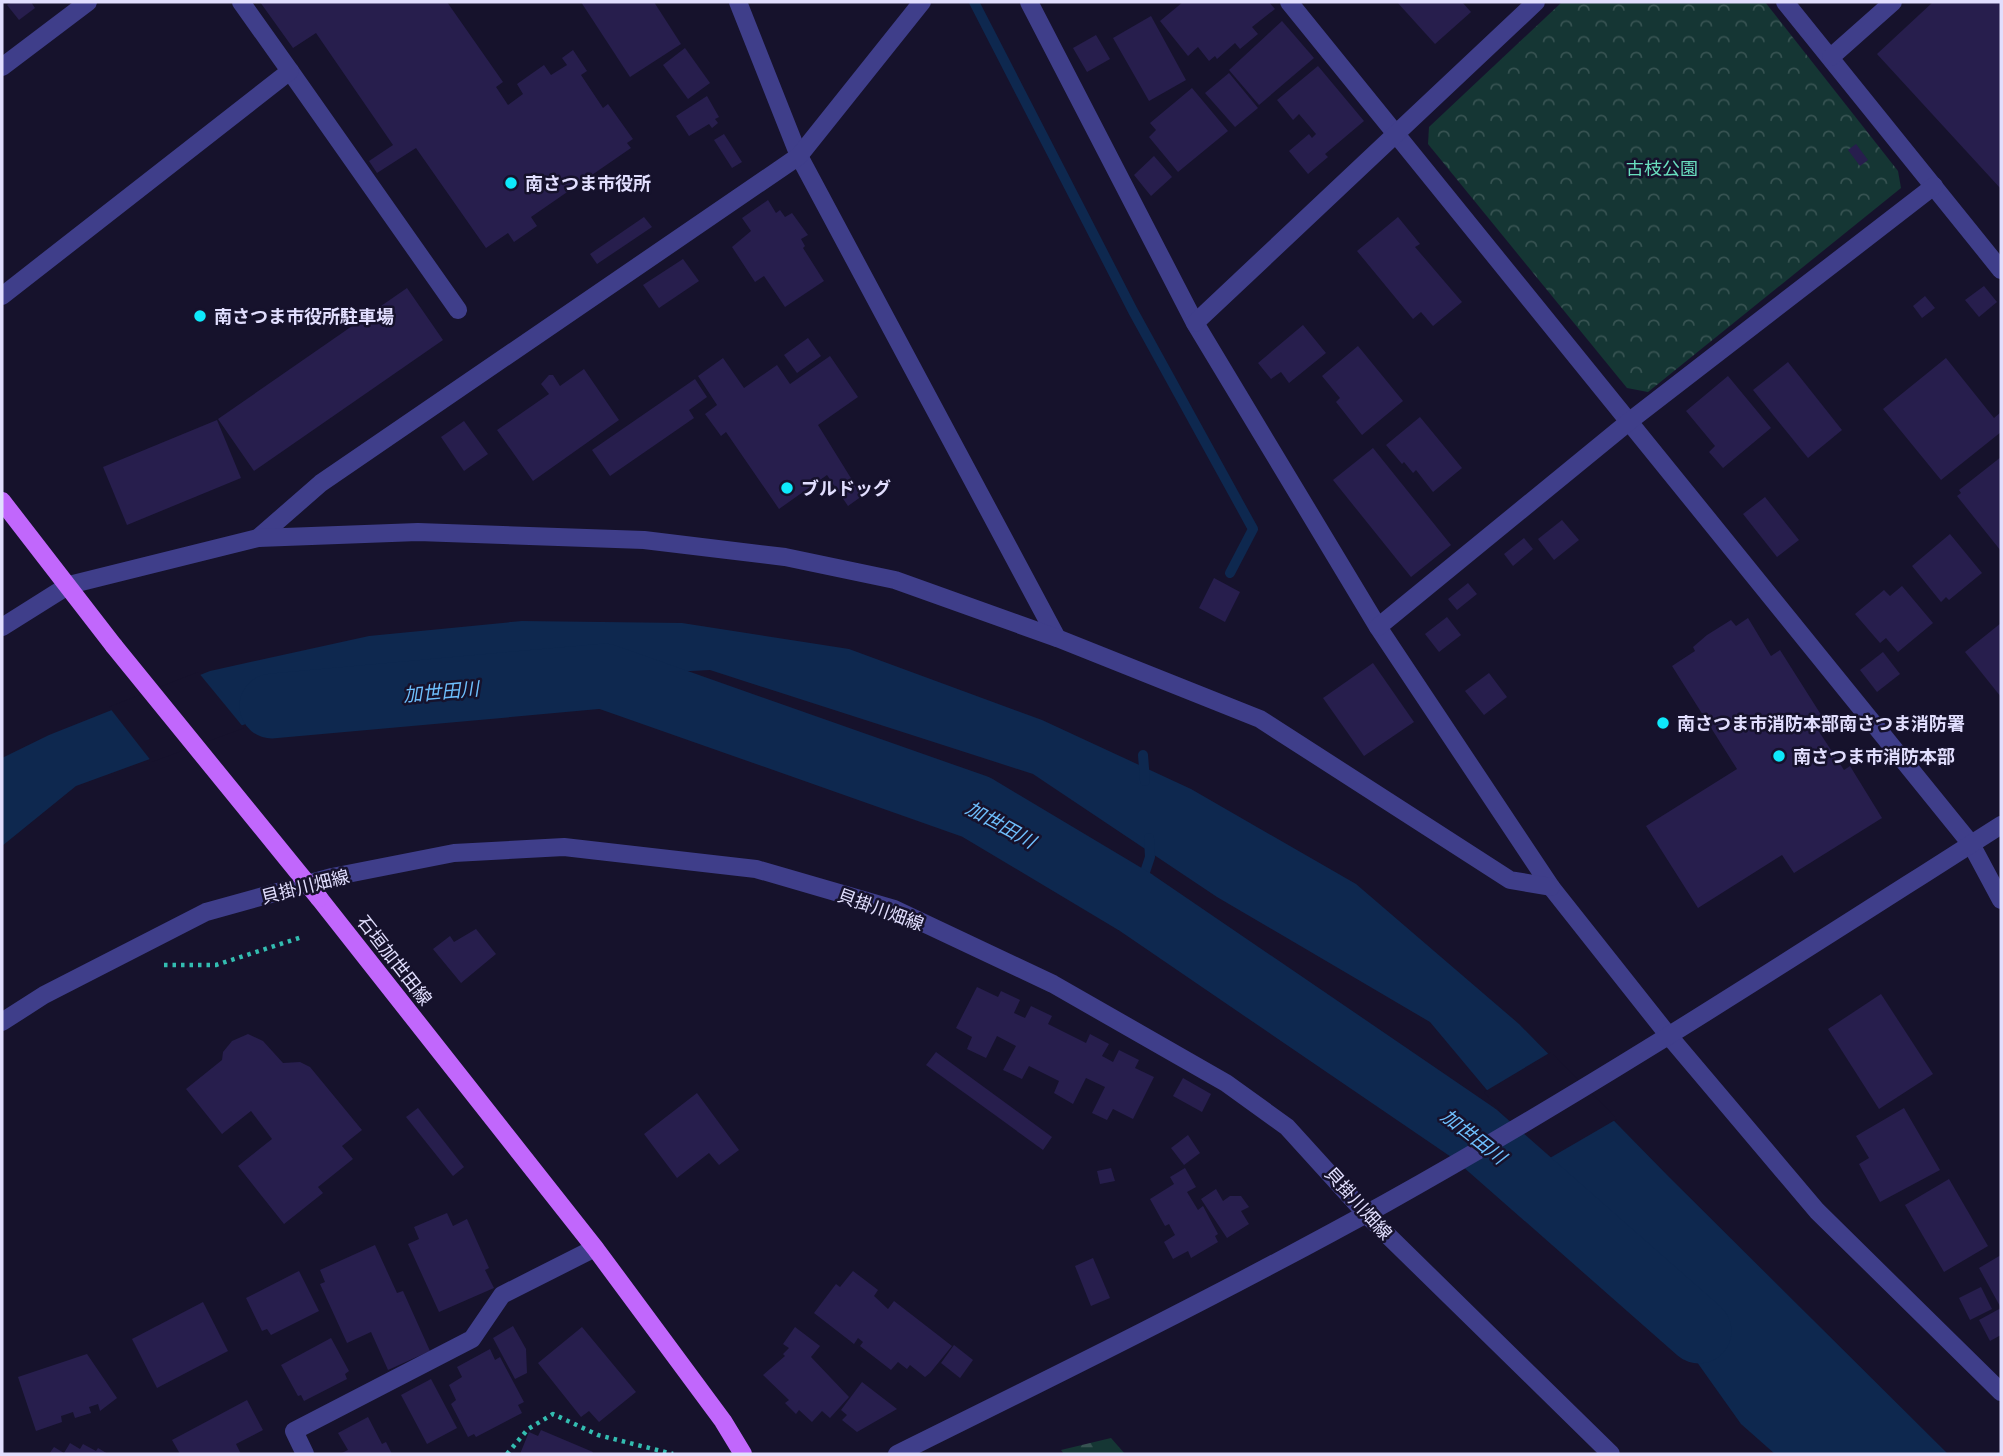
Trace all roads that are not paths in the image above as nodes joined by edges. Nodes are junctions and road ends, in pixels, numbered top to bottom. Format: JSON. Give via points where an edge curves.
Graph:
{"nodes":[{"id":1,"x":88,"y":2,"type":"edge"},
{"id":2,"x":241,"y":2,"type":"edge"},
{"id":3,"x":738,"y":2,"type":"edge"},
{"id":4,"x":922,"y":2,"type":"edge"},
{"id":5,"x":1029,"y":2,"type":"edge"},
{"id":6,"x":1289,"y":2,"type":"edge"},
{"id":7,"x":1536,"y":2,"type":"edge"},
{"id":8,"x":1785,"y":2,"type":"edge"},
{"id":9,"x":1893,"y":2,"type":"edge"},
{"id":10,"x":1830,"y":57,"type":"junction"},
{"id":11,"x":2,"y":67,"type":"edge"},
{"id":12,"x":290,"y":71,"type":"junction"},
{"id":13,"x":1394,"y":135,"type":"junction"},
{"id":14,"x":799,"y":156,"type":"junction"},
{"id":15,"x":1934,"y":186,"type":"junction"},
{"id":16,"x":2001,"y":270,"type":"edge"},
{"id":17,"x":2,"y":296,"type":"edge"},
{"id":18,"x":458,"y":310,"type":"dead end"},
{"id":19,"x":1195,"y":323,"type":"junction"},
{"id":20,"x":1631,"y":420,"type":"junction"},
{"id":21,"x":2,"y":501,"type":"edge"},
{"id":22,"x":258,"y":538,"type":"junction"},
{"id":23,"x":69,"y":585,"type":"junction"},
{"id":24,"x":2,"y":627,"type":"edge"},
{"id":25,"x":1378,"y":627,"type":"junction"},
{"id":26,"x":1056,"y":638,"type":"junction"},
{"id":27,"x":2001,"y":825,"type":"edge"},
{"id":28,"x":1971,"y":844,"type":"junction"},
{"id":29,"x":1551,"y":887,"type":"junction"},
{"id":30,"x":2001,"y":900,"type":"edge"},
{"id":31,"x":2,"y":1022,"type":"edge"},
{"id":32,"x":1669,"y":1036,"type":"junction"},
{"id":33,"x":1366,"y":1214,"type":"junction"},
{"id":34,"x":595,"y":1248,"type":"junction"},
{"id":35,"x":1994,"y":1373,"type":"edge"},
{"id":36,"x":2001,"y":1392,"type":"edge"},
{"id":37,"x":305,"y":1454,"type":"edge"},
{"id":38,"x":743,"y":1454,"type":"edge"},
{"id":39,"x":897,"y":1454,"type":"edge"},
{"id":40,"x":1611,"y":1454,"type":"edge"}],
"edges":[{"from":1,"to":11,"type":"street"},
{"from":2,"to":12,"type":"street"},
{"from":3,"to":14,"type":"street"},
{"from":4,"to":14,"type":"street"},
{"from":5,"to":19,"type":"street"},
{"from":6,"to":13,"type":"street"},
{"from":7,"to":13,"type":"street"},
{"from":8,"to":10,"type":"street"},
{"from":9,"to":10,"type":"street"},
{"from":10,"to":15,"type":"street"},
{"from":12,"to":17,"type":"street"},
{"from":12,"to":18,"type":"street"},
{"from":13,"to":19,"type":"street"},
{"from":13,"to":20,"type":"street"},
{"from":14,"to":22,"type":"street","via":[[321,483]]},
{"from":14,"to":26,"type":"street"},
{"from":15,"to":16,"type":"street"},
{"from":15,"to":20,"type":"street"},
{"from":19,"to":25,"type":"street"},
{"from":20,"to":25,"type":"street"},
{"from":20,"to":28,"type":"street"},
{"from":21,"to":23,"type":"main road","name":"石垣加世田線"},
{"from":22,"to":23,"type":"street"},
{"from":22,"to":26,"type":"street","via":[[418,532],[643,540],[785,557],[895,580]]},
{"from":23,"to":24,"type":"street"},
{"from":23,"to":34,"type":"main road","name":"石垣加世田線","bridge":true},
{"from":25,"to":29,"type":"street"},
{"from":26,"to":29,"type":"street","via":[[1260,719],[1510,880]]},
{"from":27,"to":28,"type":"street"},
{"from":28,"to":30,"type":"street"},
{"from":28,"to":32,"type":"street"},
{"from":29,"to":32,"type":"street"},
{"from":31,"to":33,"type":"street","name":"貝掛川畑線","via":[[44,995],[206,912],[332,877],[454,853],[564,847],[756,869],[894,909],[1053,984],[1226,1083],[1287,1126]]},
{"from":32,"to":33,"type":"street"},
{"from":32,"to":35,"type":"street","via":[[1818,1211]]},
{"from":33,"to":39,"type":"street","via":[[1222,1293]]},
{"from":33,"to":40,"type":"street","name":"貝掛川畑線"},
{"from":34,"to":37,"type":"street","via":[[502,1295],[472,1339],[294,1431]]},
{"from":34,"to":38,"type":"main road","name":"石垣加世田線"},
{"from":35,"to":36,"type":"street"}]}
